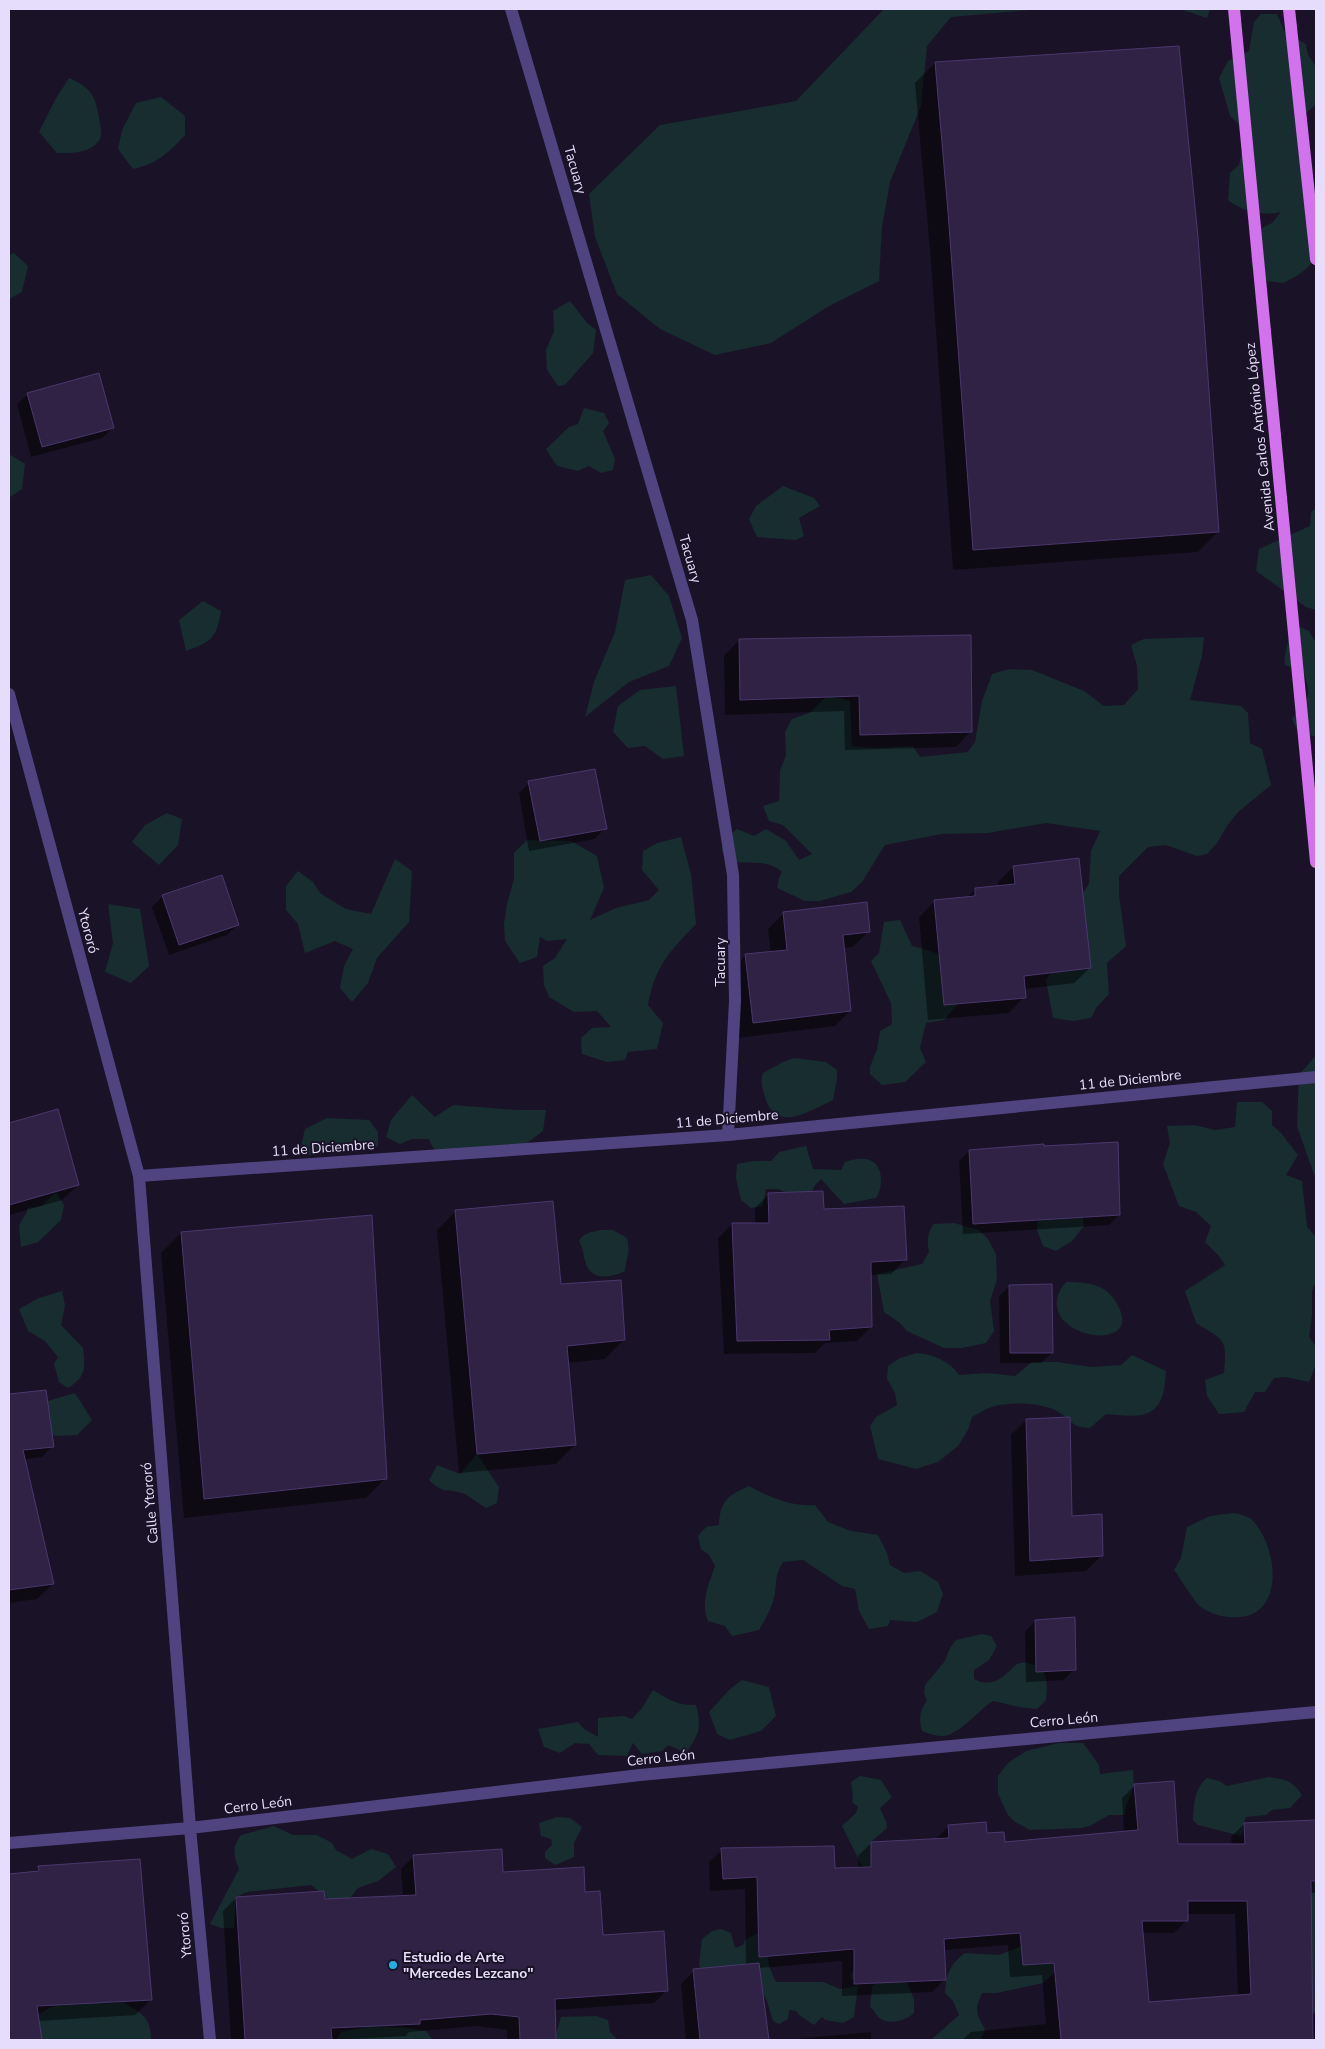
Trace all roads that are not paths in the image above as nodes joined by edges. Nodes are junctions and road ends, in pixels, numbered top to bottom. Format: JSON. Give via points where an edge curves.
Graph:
{"nodes":[{"id":1,"x":511,"y":9,"type":"edge"},
{"id":2,"x":1234,"y":9,"type":"edge"},
{"id":3,"x":1289,"y":9,"type":"edge"},
{"id":4,"x":1316,"y":259,"type":"edge"},
{"id":5,"x":9,"y":694,"type":"edge"},
{"id":6,"x":1316,"y":862,"type":"edge"},
{"id":7,"x":1316,"y":1077,"type":"edge"},
{"id":8,"x":728,"y":1135,"type":"junction"},
{"id":9,"x":139,"y":1176,"type":"junction"},
{"id":10,"x":1316,"y":1712,"type":"edge"},
{"id":11,"x":190,"y":1828,"type":"junction"},
{"id":12,"x":9,"y":1843,"type":"edge"},
{"id":13,"x":210,"y":2040,"type":"edge"}],
"edges":[{"from":1,"to":8,"type":"street","name":"Tacuary","via":[[692,620],[733,875],[735,1001]]},
{"from":2,"to":6,"type":"main road","name":"Avenida Carlos António López"},
{"from":3,"to":4,"type":"main road"},
{"from":5,"to":9,"type":"street","name":"Ytororó"},
{"from":7,"to":8,"type":"street","name":"11 de Diciembre"},
{"from":8,"to":9,"type":"street","name":"11 de Diciembre"},
{"from":9,"to":11,"type":"street","name":"Calle Ytororó"},
{"from":10,"to":11,"type":"street","name":"Cerro León","via":[[640,1775]]},
{"from":11,"to":12,"type":"street","name":"Cerro León"},
{"from":11,"to":13,"type":"street","name":"Ytororó"}]}
